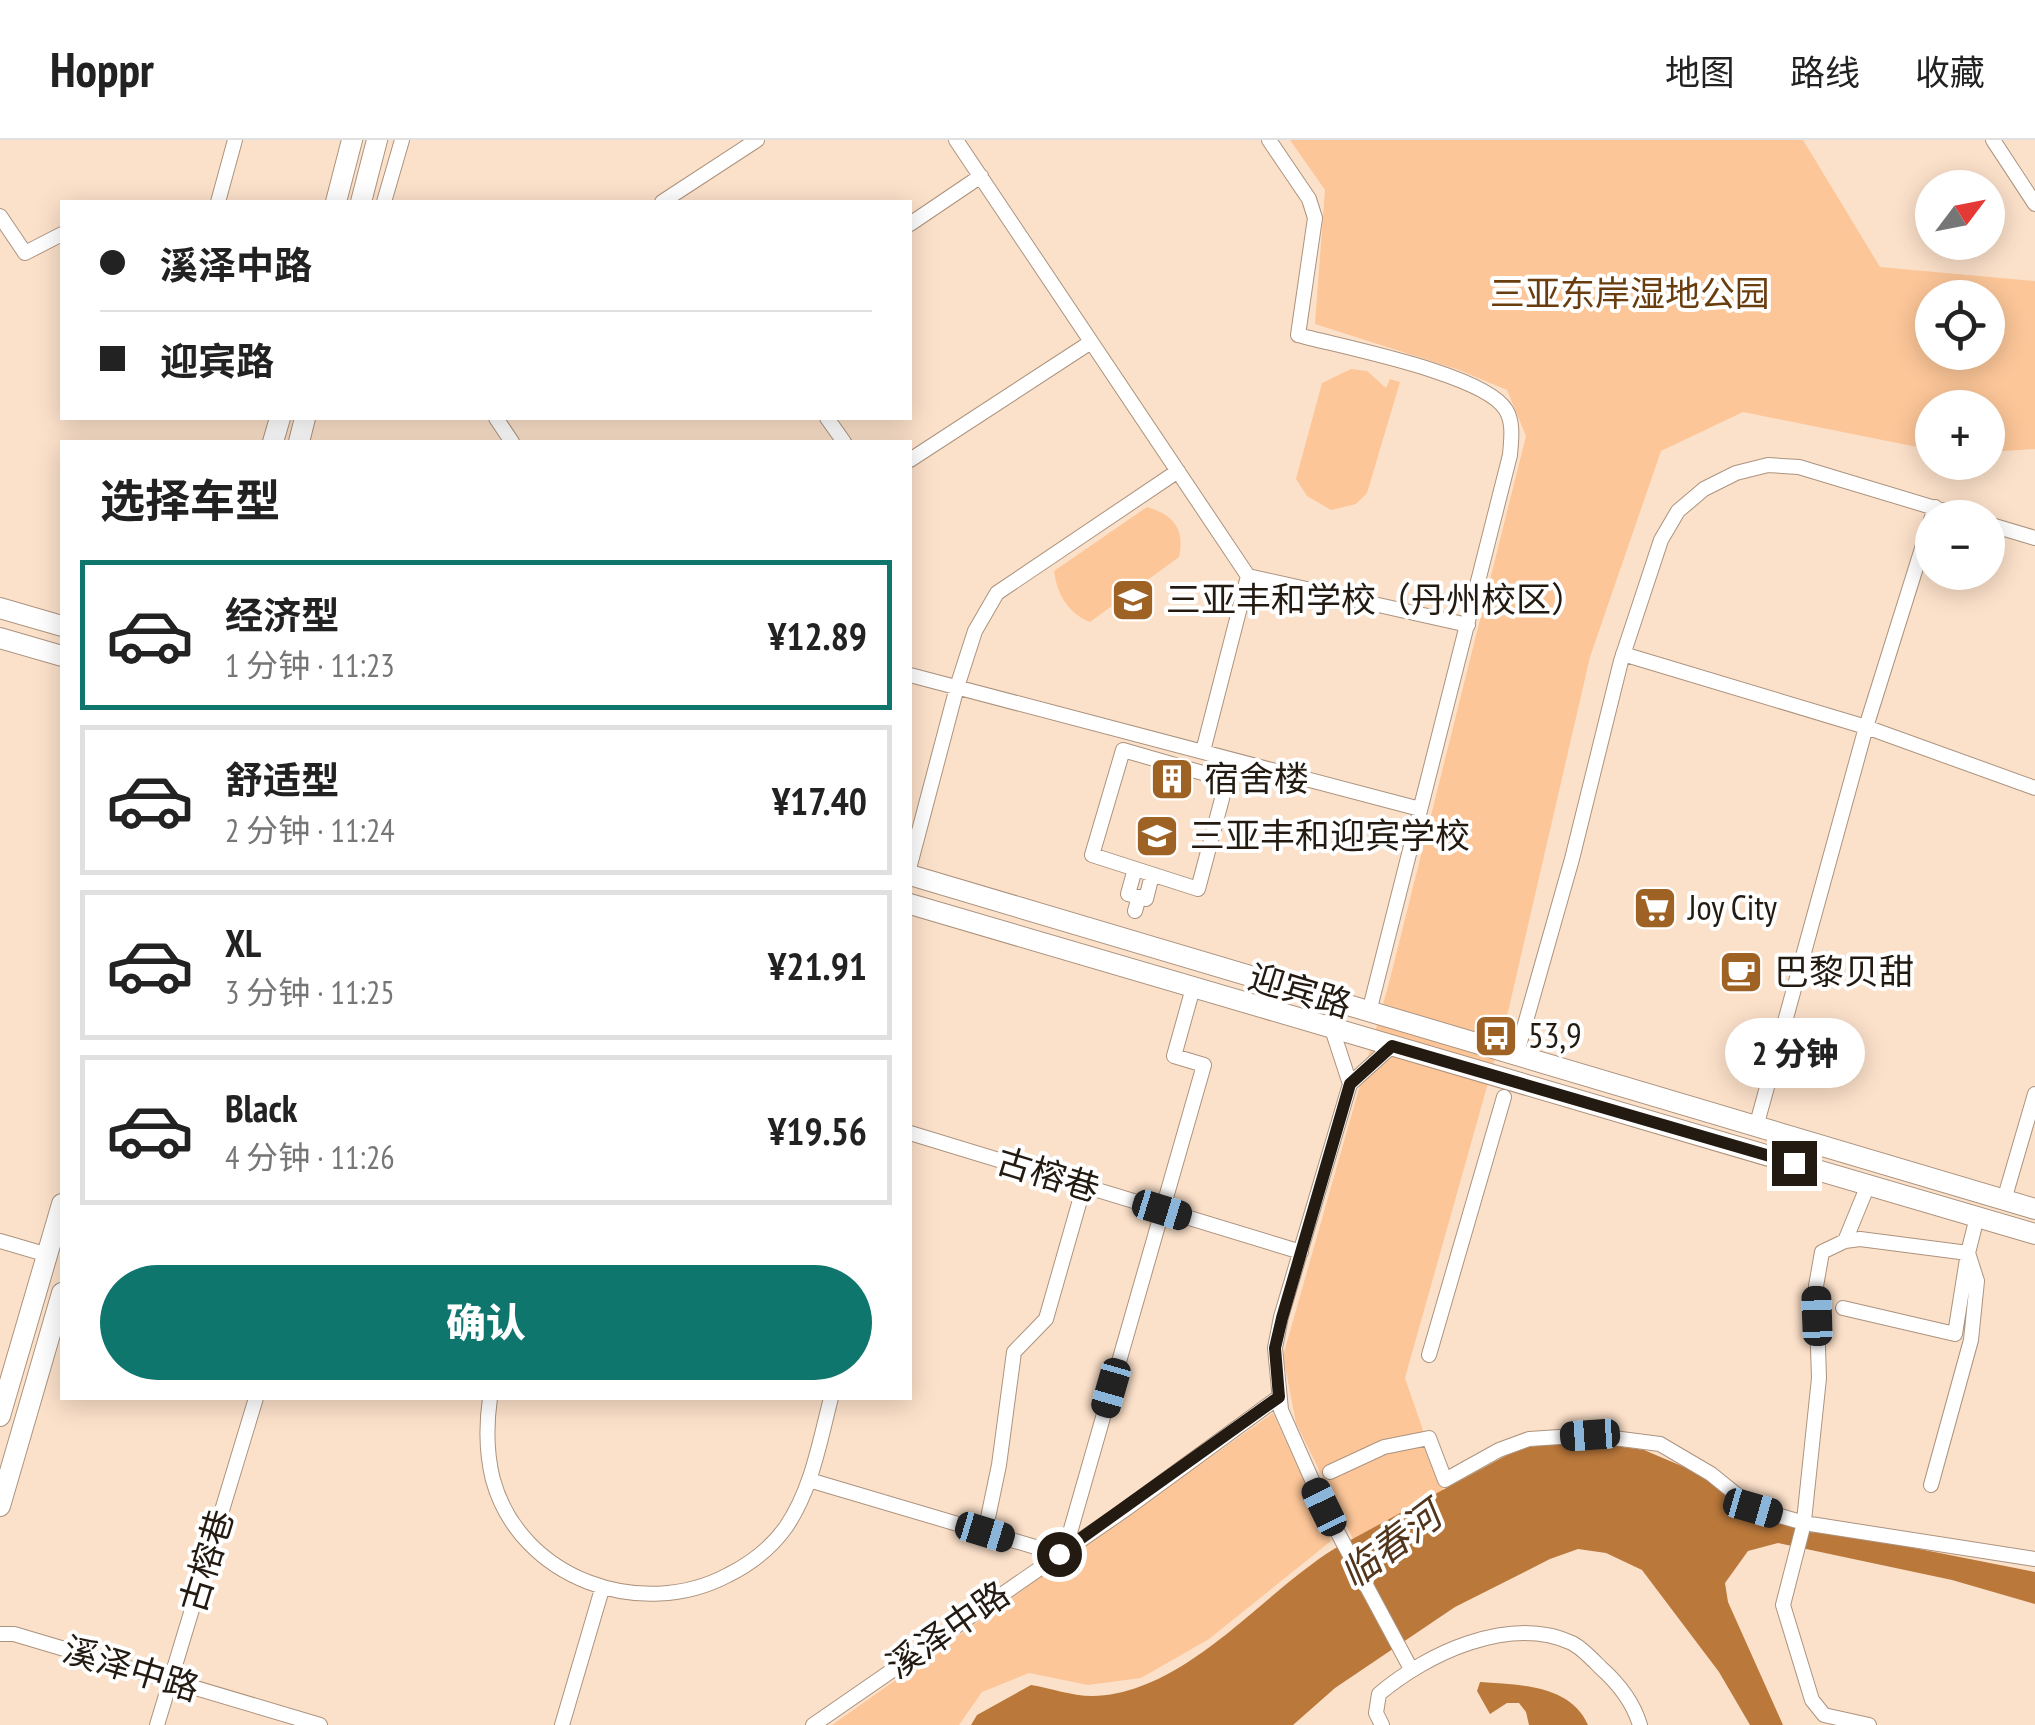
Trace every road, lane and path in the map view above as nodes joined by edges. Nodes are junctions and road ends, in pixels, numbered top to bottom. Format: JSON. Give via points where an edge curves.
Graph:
{"nodes":[{"id":1,"x":234,"y":140,"type":"edge"},
{"id":2,"x":352,"y":140,"type":"edge"},
{"id":3,"x":377,"y":140,"type":"edge"},
{"id":4,"x":402,"y":140,"type":"edge"},
{"id":5,"x":757,"y":140,"type":"edge"},
{"id":6,"x":956,"y":140,"type":"edge"},
{"id":7,"x":1270,"y":140,"type":"edge"},
{"id":8,"x":1993,"y":140,"type":"edge"},
{"id":9,"x":980,"y":176,"type":"junction"},
{"id":10,"x":219,"y":200,"type":"edge"},
{"id":11,"x":337,"y":200,"type":"edge"},
{"id":12,"x":362,"y":200,"type":"edge"},
{"id":13,"x":385,"y":200,"type":"edge"},
{"id":14,"x":665,"y":200,"type":"edge"},
{"id":15,"x":2035,"y":204,"type":"edge"},
{"id":16,"x":0,"y":216,"type":"edge"},
{"id":17,"x":912,"y":223,"type":"edge"},
{"id":18,"x":60,"y":235,"type":"edge"},
{"id":19,"x":1091,"y":342,"type":"junction"},
{"id":20,"x":912,"y":459,"type":"edge"},
{"id":21,"x":1178,"y":471,"type":"junction"},
{"id":22,"x":1915,"y":501,"type":"edge"},
{"id":23,"x":2005,"y":529,"type":"edge"},
{"id":24,"x":2035,"y":538,"type":"edge"},
{"id":25,"x":1915,"y":571,"type":"edge"},
{"id":26,"x":1248,"y":576,"type":"junction"},
{"id":27,"x":0,"y":608,"type":"edge"},
{"id":28,"x":60,"y":625,"type":"edge"},
{"id":29,"x":1468,"y":626,"type":"junction"},
{"id":30,"x":0,"y":638,"type":"edge"},
{"id":31,"x":1623,"y":654,"type":"junction"},
{"id":32,"x":60,"y":655,"type":"edge"},
{"id":33,"x":912,"y":676,"type":"edge"},
{"id":34,"x":957,"y":687,"type":"junction"},
{"id":35,"x":1866,"y":728,"type":"junction"},
{"id":36,"x":1203,"y":752,"type":"junction"},
{"id":37,"x":2035,"y":788,"type":"edge"},
{"id":38,"x":1420,"y":809,"type":"junction"},
{"id":39,"x":912,"y":857,"type":"edge"},
{"id":40,"x":1135,"y":869,"type":"junction"},
{"id":41,"x":1152,"y":875,"type":"junction"},
{"id":42,"x":912,"y":876,"type":"edge"},
{"id":43,"x":944,"y":885,"type":"junction"},
{"id":44,"x":912,"y":904,"type":"edge"},
{"id":45,"x":936,"y":912,"type":"junction"},
{"id":46,"x":1193,"y":988,"type":"junction"},
{"id":47,"x":1369,"y":1012,"type":"junction"},
{"id":48,"x":1332,"y":1028,"type":"junction"},
{"id":49,"x":1392,"y":1046,"type":"junction"},
{"id":50,"x":1516,"y":1056,"type":"junction"},
{"id":51,"x":1350,"y":1084,"type":"junction"},
{"id":52,"x":2035,"y":1094,"type":"edge"},
{"id":53,"x":1504,"y":1097,"type":"dead end"},
{"id":54,"x":1756,"y":1127,"type":"junction"},
{"id":55,"x":912,"y":1135,"type":"edge"},
{"id":56,"x":1868,"y":1185,"type":"junction"},
{"id":57,"x":1084,"y":1186,"type":"junction"},
{"id":58,"x":2004,"y":1200,"type":"junction"},
{"id":59,"x":2035,"y":1208,"type":"edge"},
{"id":60,"x":1162,"y":1210,"type":"junction"},
{"id":61,"x":60,"y":1211,"type":"edge"},
{"id":62,"x":1978,"y":1217,"type":"junction"},
{"id":63,"x":2035,"y":1234,"type":"edge"},
{"id":64,"x":0,"y":1241,"type":"edge"},
{"id":65,"x":1845,"y":1241,"type":"junction"},
{"id":66,"x":1301,"y":1252,"type":"junction"},
{"id":67,"x":1968,"y":1253,"type":"junction"},
{"id":68,"x":48,"y":1256,"type":"junction"},
{"id":69,"x":60,"y":1300,"type":"edge"},
{"id":70,"x":1844,"y":1308,"type":"dead end"},
{"id":71,"x":1955,"y":1334,"type":"junction"},
{"id":72,"x":1971,"y":1340,"type":"junction"},
{"id":73,"x":1429,"y":1355,"type":"dead end"},
{"id":74,"x":1279,"y":1397,"type":"junction"},
{"id":75,"x":255,"y":1400,"type":"edge"},
{"id":76,"x":490,"y":1400,"type":"edge"},
{"id":77,"x":830,"y":1400,"type":"edge"},
{"id":78,"x":0,"y":1416,"type":"edge"},
{"id":79,"x":1330,"y":1472,"type":"dead end"},
{"id":80,"x":809,"y":1480,"type":"junction"},
{"id":81,"x":1931,"y":1485,"type":"dead end"},
{"id":82,"x":0,"y":1506,"type":"edge"},
{"id":83,"x":1804,"y":1522,"type":"junction"},
{"id":84,"x":985,"y":1532,"type":"junction"},
{"id":85,"x":1062,"y":1552,"type":"junction"},
{"id":86,"x":2035,"y":1559,"type":"edge"},
{"id":87,"x":602,"y":1589,"type":"junction"},
{"id":88,"x":0,"y":1634,"type":"edge"},
{"id":89,"x":1411,"y":1669,"type":"junction"},
{"id":90,"x":170,"y":1681,"type":"junction"},
{"id":91,"x":157,"y":1725,"type":"edge"},
{"id":92,"x":320,"y":1725,"type":"edge"},
{"id":93,"x":562,"y":1725,"type":"edge"},
{"id":94,"x":814,"y":1725,"type":"edge"},
{"id":95,"x":1382,"y":1725,"type":"edge"},
{"id":96,"x":1640,"y":1725,"type":"edge"},
{"id":97,"x":1869,"y":1725,"type":"edge"}],
"edges":[{"from":1,"to":10,"type":"street"},
{"from":2,"to":11,"type":"highway"},
{"from":3,"to":12,"type":"highway"},
{"from":4,"to":13,"type":"street"},
{"from":5,"to":14,"type":"street"},
{"from":6,"to":9,"type":"street"},
{"from":7,"to":29,"type":"street","via":[[1315,218],[1298,335],[1488,390],[1509,413],[1510,456]]},
{"from":8,"to":15,"type":"street"},
{"from":9,"to":17,"type":"street"},
{"from":9,"to":19,"type":"street"},
{"from":16,"to":18,"type":"street","via":[[25,253]]},
{"from":19,"to":20,"type":"street"},
{"from":19,"to":21,"type":"street"},
{"from":21,"to":26,"type":"street"},
{"from":21,"to":34,"type":"street","via":[[997,593],[975,631]]},
{"from":22,"to":31,"type":"street","via":[[1799,467],[1768,465],[1704,488],[1678,511],[1661,540]]},
{"from":23,"to":24,"type":"street"},
{"from":25,"to":35,"type":"street"},
{"from":26,"to":29,"type":"street"},
{"from":26,"to":36,"type":"street"},
{"from":27,"to":28,"type":"highway"},
{"from":29,"to":38,"type":"street"},
{"from":30,"to":32,"type":"highway"},
{"from":31,"to":35,"type":"street"},
{"from":31,"to":50,"type":"street"},
{"from":33,"to":34,"type":"street"},
{"from":34,"to":36,"type":"street"},
{"from":34,"to":39,"type":"street"},
{"from":35,"to":37,"type":"street"},
{"from":35,"to":54,"type":"street"},
{"from":36,"to":38,"type":"street"},
{"from":38,"to":47,"type":"street"},
{"from":40,"to":41,"type":"street"},
{"from":40,"to":41,"type":"street","via":[[1128,894],[1137,904],[1146,899]]},
{"from":40,"to":41,"type":"street","via":[[1092,855],[1124,748],[1227,780],[1198,889]]},
{"from":42,"to":43,"type":"highway","name":"迎宾路"},
{"from":43,"to":45,"type":"highway"},
{"from":43,"to":47,"type":"highway","name":"迎宾路"},
{"from":44,"to":45,"type":"highway","name":"迎宾路"},
{"from":45,"to":46,"type":"highway","name":"迎宾路"},
{"from":46,"to":48,"type":"highway","name":"迎宾路"},
{"from":46,"to":60,"type":"street","via":[[1174,1056],[1204,1064]]},
{"from":47,"to":50,"type":"highway","name":"迎宾路"},
{"from":48,"to":49,"type":"highway","name":"迎宾路"},
{"from":48,"to":51,"type":"street"},
{"from":49,"to":51,"type":"street"},
{"from":49,"to":56,"type":"highway","name":"迎宾路"},
{"from":50,"to":54,"type":"highway","name":"迎宾路"},
{"from":51,"to":66,"type":"street"},
{"from":52,"to":58,"type":"street"},
{"from":53,"to":73,"type":"street"},
{"from":54,"to":58,"type":"highway","name":"迎宾路"},
{"from":55,"to":57,"type":"street","name":"古榕巷"},
{"from":56,"to":62,"type":"highway","name":"迎宾路"},
{"from":56,"to":65,"type":"street"},
{"from":57,"to":60,"type":"street","name":"古榕巷"},
{"from":57,"to":84,"type":"street","via":[[1046,1319],[1014,1352]]},
{"from":58,"to":59,"type":"highway","name":"迎宾路"},
{"from":60,"to":66,"type":"street","name":"古榕巷"},
{"from":60,"to":85,"type":"street"},
{"from":61,"to":68,"type":"highway"},
{"from":62,"to":63,"type":"highway","name":"迎宾路"},
{"from":62,"to":67,"type":"street"},
{"from":64,"to":68,"type":"street"},
{"from":65,"to":67,"type":"street"},
{"from":65,"to":83,"type":"street","via":[[1822,1252],[1816,1286],[1819,1378]]},
{"from":66,"to":74,"type":"street","via":[[1275,1348]]},
{"from":67,"to":71,"type":"street"},
{"from":67,"to":72,"type":"street","via":[[1977,1281]]},
{"from":68,"to":78,"type":"highway"},
{"from":69,"to":82,"type":"highway"},
{"from":70,"to":71,"type":"street"},
{"from":71,"to":72,"type":"street"},
{"from":72,"to":81,"type":"street"},
{"from":74,"to":85,"type":"street","name":"溪泽中路"},
{"from":74,"to":89,"type":"street","via":[[1333,1524]]},
{"from":75,"to":90,"type":"street","name":"古榕巷"},
{"from":76,"to":87,"type":"street","via":[[485,1432],[494,1483],[518,1529],[555,1566]]},
{"from":77,"to":80,"type":"street"},
{"from":79,"to":83,"type":"street","via":[[1384,1446],[1429,1438],[1445,1480],[1529,1439],[1590,1435],[1660,1444],[1753,1508]]},
{"from":80,"to":84,"type":"street"},
{"from":80,"to":87,"type":"street","via":[[786,1527],[735,1572],[704,1588],[653,1596]]},
{"from":83,"to":86,"type":"street"},
{"from":83,"to":97,"type":"street","via":[[1783,1605],[1812,1700],[1824,1715]]},
{"from":84,"to":85,"type":"street"},
{"from":85,"to":94,"type":"street","name":"溪泽中路"},
{"from":87,"to":93,"type":"street"},
{"from":88,"to":90,"type":"street","name":"溪泽中路"},
{"from":89,"to":95,"type":"street","via":[[1378,1694]]},
{"from":89,"to":96,"type":"street","via":[[1520,1631],[1573,1643],[1634,1705]]},
{"from":90,"to":91,"type":"street","name":"古榕巷"},
{"from":90,"to":92,"type":"street","name":"溪泽中路"}]}
